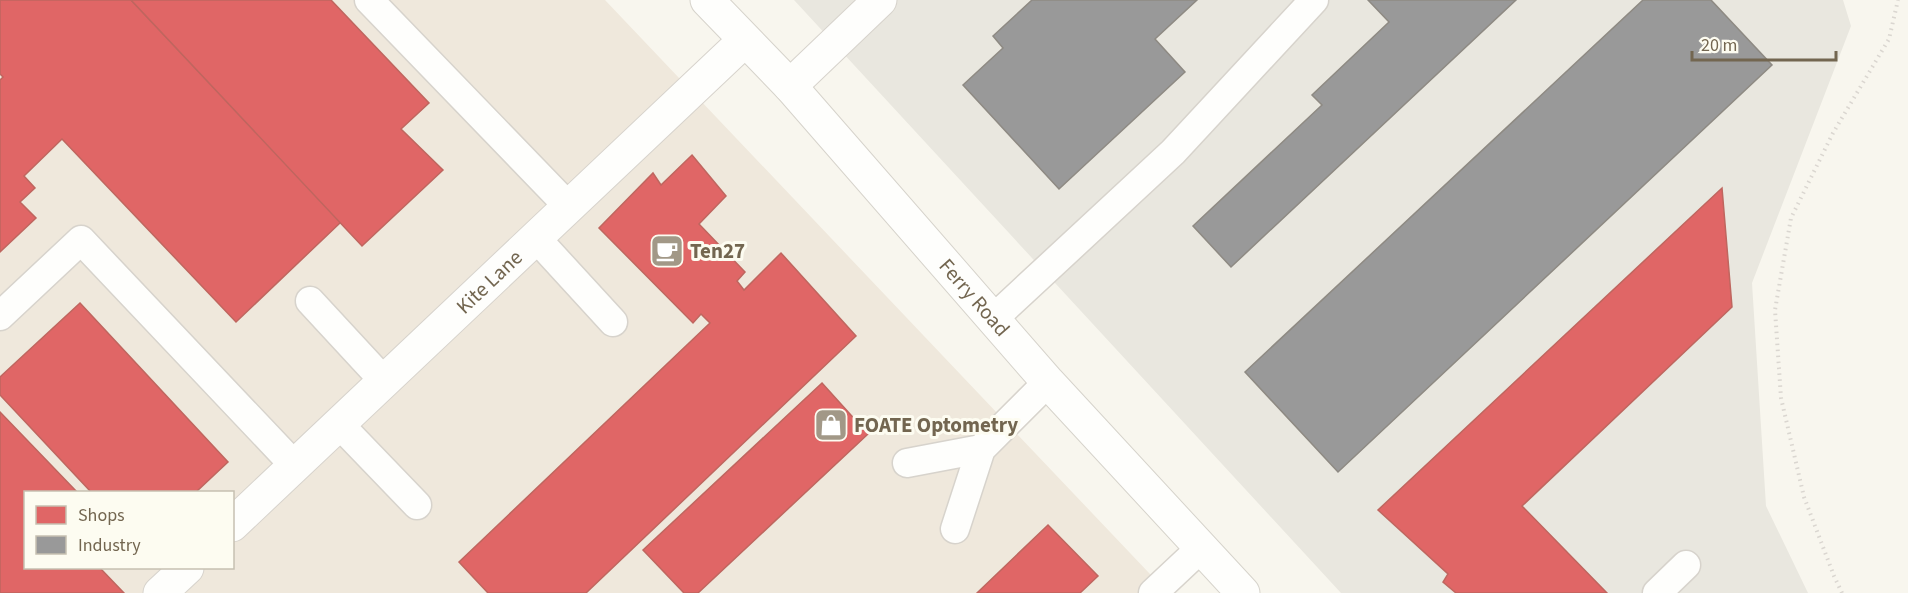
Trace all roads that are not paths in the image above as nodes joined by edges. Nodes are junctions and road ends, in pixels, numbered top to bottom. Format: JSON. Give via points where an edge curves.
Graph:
{"nodes":[{"id":1,"x":369,"y":0,"type":"edge"},
{"id":2,"x":708,"y":0,"type":"edge"},
{"id":3,"x":880,"y":0,"type":"edge"},
{"id":4,"x":1314,"y":0,"type":"edge"},
{"id":5,"x":745,"y":40,"type":"junction"},
{"id":6,"x":790,"y":86,"type":"junction"},
{"id":7,"x":569,"y":207,"type":"junction"},
{"id":8,"x":536,"y":238,"type":"junction"},
{"id":9,"x":310,"y":301,"type":"dead end"},
{"id":10,"x":0,"y":316,"type":"edge"},
{"id":11,"x":992,"y":320,"type":"junction"},
{"id":12,"x":613,"y":322,"type":"dead end"},
{"id":13,"x":384,"y":381,"type":"junction"},
{"id":14,"x":1048,"y":382,"type":"junction"},
{"id":15,"x":339,"y":424,"type":"junction"},
{"id":16,"x":981,"y":450,"type":"junction"},
{"id":17,"x":907,"y":463,"type":"dead end"},
{"id":18,"x":295,"y":466,"type":"junction"},
{"id":19,"x":417,"y":505,"type":"dead end"},
{"id":20,"x":234,"y":523,"type":"edge"},
{"id":21,"x":955,"y":529,"type":"dead end"},
{"id":22,"x":1201,"y":548,"type":"junction"},
{"id":23,"x":1686,"y":565,"type":"dead end"},
{"id":24,"x":185,"y":569,"type":"edge"},
{"id":25,"x":160,"y":593,"type":"edge"},
{"id":26,"x":1153,"y":593,"type":"edge"},
{"id":27,"x":1243,"y":593,"type":"edge"},
{"id":28,"x":1657,"y":593,"type":"edge"}],
"edges":[{"from":1,"to":7,"type":"lane"},
{"from":2,"to":5,"type":"street","name":"Ferry Road"},
{"from":3,"to":6,"type":"street"},
{"from":4,"to":11,"type":"lane","via":[[1173,152]]},
{"from":5,"to":6,"type":"street","name":"Ferry Road"},
{"from":5,"to":7,"type":"street","name":"Kite Lane"},
{"from":6,"to":11,"type":"street","name":"Ferry Road"},
{"from":7,"to":8,"type":"street","name":"Kite Lane"},
{"from":8,"to":12,"type":"lane"},
{"from":8,"to":13,"type":"street","name":"Kite Lane"},
{"from":9,"to":13,"type":"lane"},
{"from":10,"to":18,"type":"lane","via":[[81,240]]},
{"from":11,"to":14,"type":"street","name":"Ferry Road"},
{"from":13,"to":15,"type":"street","name":"Kite Lane"},
{"from":14,"to":16,"type":"lane"},
{"from":14,"to":22,"type":"street","name":"Ferry Road"},
{"from":15,"to":18,"type":"street","name":"Kite Lane"},
{"from":15,"to":19,"type":"lane"},
{"from":16,"to":17,"type":"lane"},
{"from":16,"to":21,"type":"lane"},
{"from":18,"to":20,"type":"street","name":"Kite Lane"},
{"from":22,"to":26,"type":"lane"},
{"from":22,"to":27,"type":"street","name":"Ferry Road"},
{"from":23,"to":28,"type":"lane"},
{"from":24,"to":25,"type":"street"}]}
